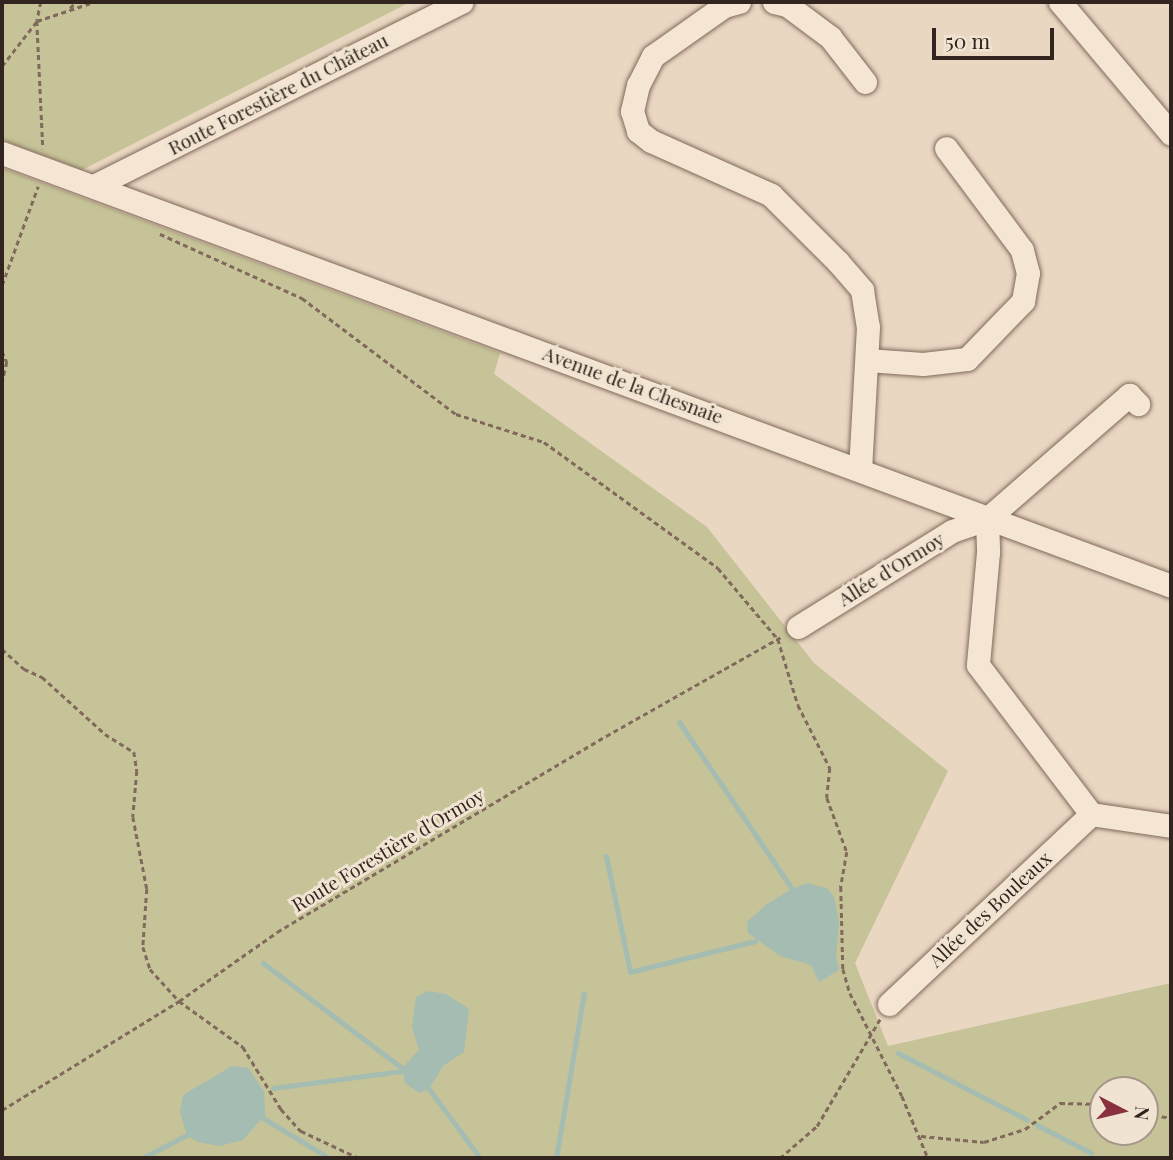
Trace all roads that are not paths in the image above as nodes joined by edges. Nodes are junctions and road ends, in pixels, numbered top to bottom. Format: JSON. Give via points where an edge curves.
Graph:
{"nodes":[{"id":1,"x":462,"y":2,"type":"edge"},
{"id":2,"x":739,"y":2,"type":"edge"},
{"id":3,"x":774,"y":2,"type":"edge"},
{"id":4,"x":1060,"y":2,"type":"edge"},
{"id":5,"x":865,"y":82,"type":"dead end"},
{"id":6,"x":1171,"y":134,"type":"edge"},
{"id":7,"x":946,"y":148,"type":"dead end"},
{"id":8,"x":2,"y":153,"type":"edge"},
{"id":9,"x":94,"y":186,"type":"junction"},
{"id":10,"x":867,"y":360,"type":"junction"},
{"id":11,"x":1138,"y":404,"type":"dead end"},
{"id":12,"x":860,"y":469,"type":"junction"},
{"id":13,"x":987,"y":519,"type":"junction"},
{"id":14,"x":1171,"y":586,"type":"edge"},
{"id":15,"x":798,"y":627,"type":"road end"},
{"id":16,"x":1091,"y":814,"type":"junction"},
{"id":17,"x":1171,"y":826,"type":"edge"},
{"id":18,"x":889,"y":1004,"type":"dead end"}],
"edges":[{"from":1,"to":9,"type":"street","name":"Route Forestière du Château"},
{"from":2,"to":10,"type":"street","via":[[724,6],[653,56],[638,85],[632,111],[638,131],[771,195],[806,229],[862,290]]},
{"from":3,"to":5,"type":"street","via":[[788,5],[830,37]]},
{"from":4,"to":6,"type":"street"},
{"from":7,"to":10,"type":"street","via":[[1022,250],[1028,273],[1023,301],[967,359],[923,365]]},
{"from":8,"to":9,"type":"street","name":"Avenue de la Chesnaie"},
{"from":9,"to":12,"type":"street","name":"Avenue de la Chesnaie"},
{"from":10,"to":12,"type":"street"},
{"from":11,"to":13,"type":"street","via":[[1129,395]]},
{"from":12,"to":13,"type":"street","name":"Avenue de la Chesnaie"},
{"from":13,"to":14,"type":"street","name":"Avenue de la Chesnaie"},
{"from":13,"to":15,"type":"street","name":"Allée d'Ormoy","via":[[952,531]]},
{"from":13,"to":16,"type":"street","via":[[978,665]]},
{"from":16,"to":17,"type":"street"},
{"from":16,"to":18,"type":"street","name":"Allée des Bouleaux"}]}
